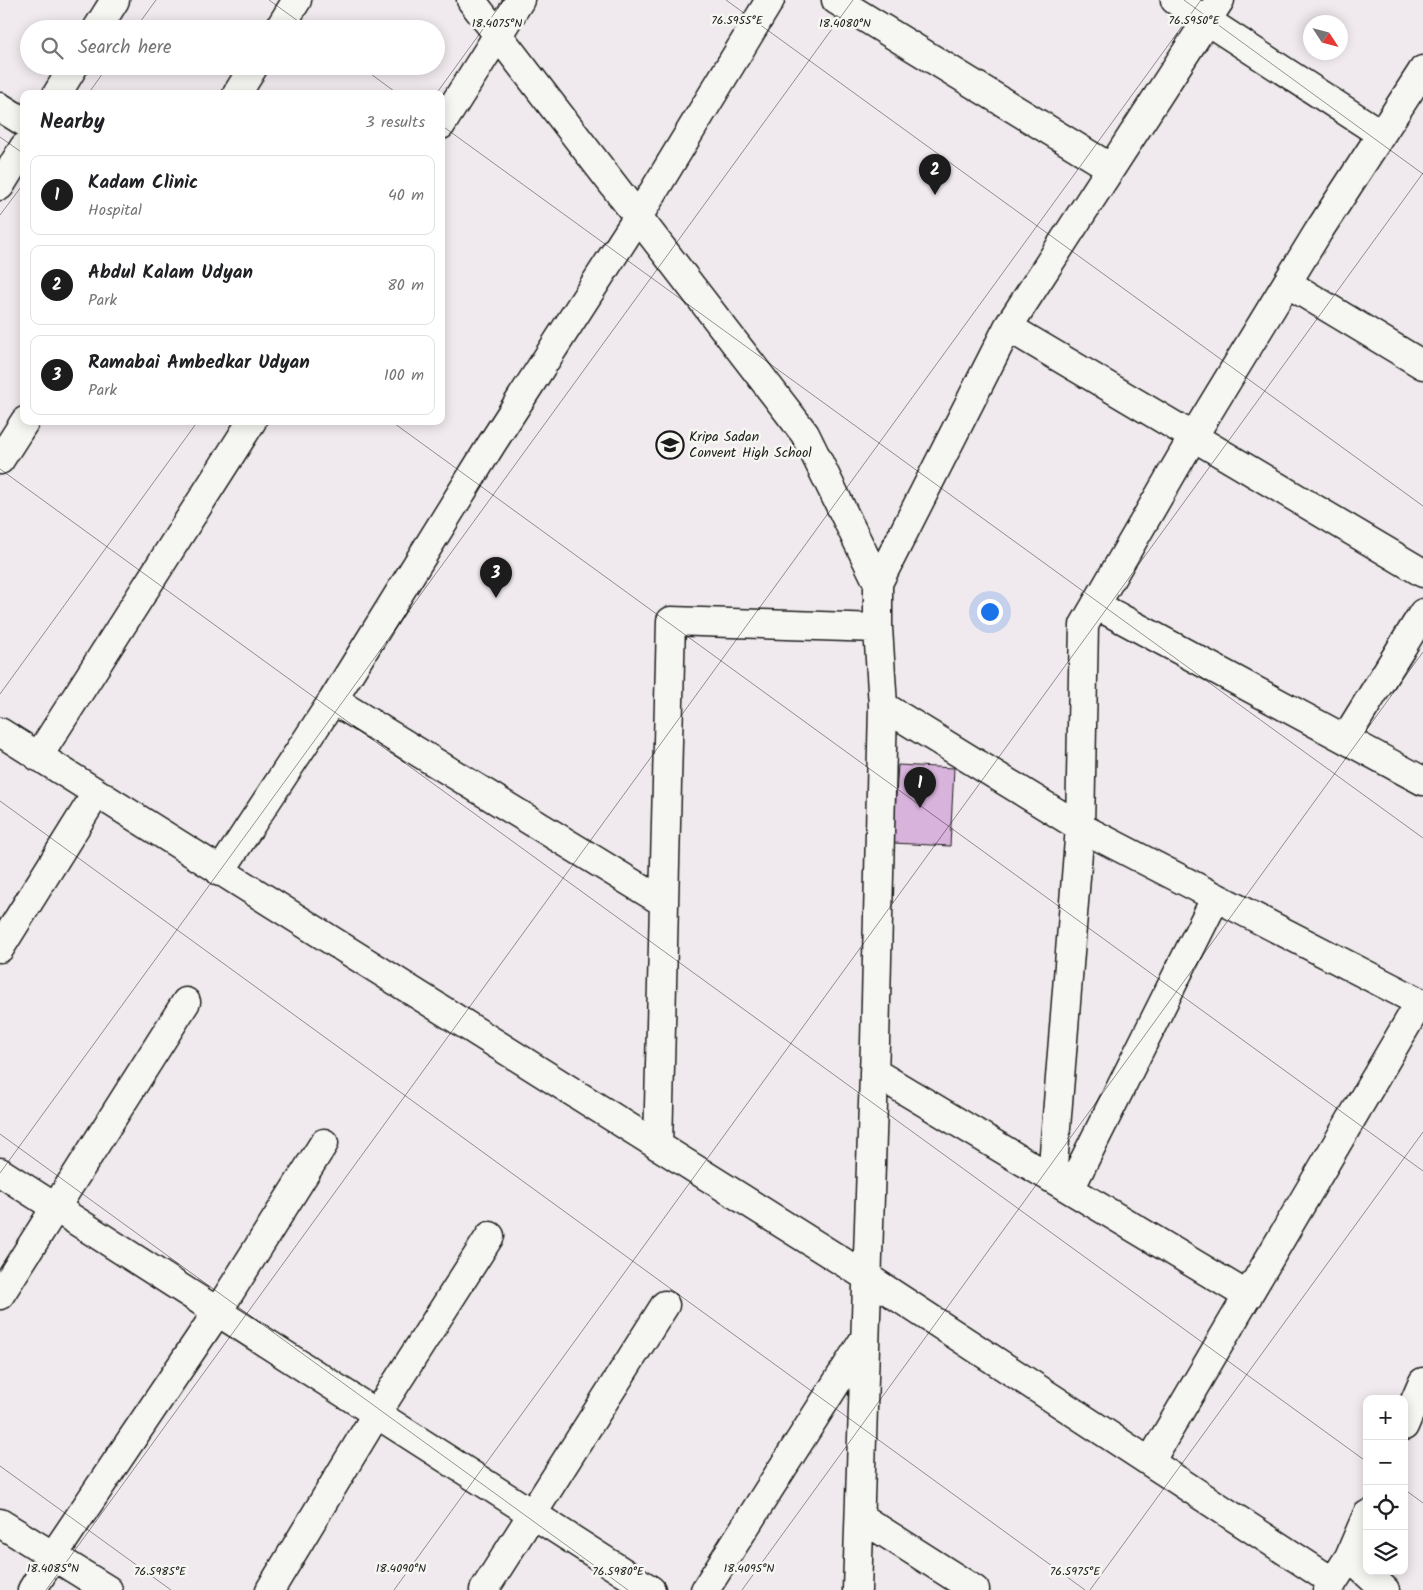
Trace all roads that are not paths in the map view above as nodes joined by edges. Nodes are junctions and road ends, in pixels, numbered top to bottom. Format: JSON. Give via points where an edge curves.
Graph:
{"nodes":[{"id":1,"x":115,"y":0,"type":"edge"},
{"id":2,"x":297,"y":0,"type":"edge"},
{"id":3,"x":471,"y":0,"type":"edge"},
{"id":4,"x":520,"y":0,"type":"edge"},
{"id":5,"x":770,"y":0,"type":"edge"},
{"id":6,"x":836,"y":0,"type":"edge"},
{"id":7,"x":1175,"y":0,"type":"edge"},
{"id":8,"x":1213,"y":10,"type":"edge"},
{"id":9,"x":103,"y":20,"type":"edge"},
{"id":10,"x":285,"y":20,"type":"edge"},
{"id":11,"x":498,"y":35,"type":"junction"},
{"id":12,"x":1423,"y":70,"type":"edge"},
{"id":13,"x":69,"y":75,"type":"edge"},
{"id":14,"x":249,"y":75,"type":"edge"},
{"id":15,"x":59,"y":90,"type":"edge"},
{"id":16,"x":239,"y":90,"type":"edge"},
{"id":17,"x":0,"y":107,"type":"edge"},
{"id":18,"x":445,"y":119,"type":"edge"},
{"id":19,"x":20,"y":120,"type":"edge"},
{"id":20,"x":1381,"y":134,"type":"junction"},
{"id":21,"x":20,"y":154,"type":"edge"},
{"id":22,"x":1111,"y":168,"type":"junction"},
{"id":23,"x":0,"y":186,"type":"edge"},
{"id":24,"x":638,"y":217,"type":"junction"},
{"id":25,"x":1287,"y":283,"type":"junction"},
{"id":26,"x":1008,"y":327,"type":"junction"},
{"id":27,"x":1423,"y":365,"type":"edge"},
{"id":28,"x":22,"y":425,"type":"edge"},
{"id":29,"x":249,"y":425,"type":"edge"},
{"id":30,"x":1193,"y":437,"type":"junction"},
{"id":31,"x":0,"y":460,"type":"edge"},
{"id":32,"x":1423,"y":573,"type":"edge"},
{"id":33,"x":878,"y":583,"type":"junction"},
{"id":34,"x":1096,"y":605,"type":"junction"},
{"id":35,"x":1423,"y":613,"type":"edge"},
{"id":36,"x":878,"y":628,"type":"junction"},
{"id":37,"x":334,"y":700,"type":"junction"},
{"id":38,"x":882,"y":706,"type":"junction"},
{"id":39,"x":0,"y":732,"type":"edge"},
{"id":40,"x":1345,"y":739,"type":"junction"},
{"id":41,"x":38,"y":757,"type":"junction"},
{"id":42,"x":1423,"y":780,"type":"edge"},
{"id":43,"x":96,"y":794,"type":"junction"},
{"id":44,"x":1080,"y":827,"type":"junction"},
{"id":45,"x":220,"y":872,"type":"junction"},
{"id":46,"x":1216,"y":897,"type":"junction"},
{"id":47,"x":663,"y":902,"type":"junction"},
{"id":48,"x":0,"y":948,"type":"edge"},
{"id":49,"x":186,"y":1002,"type":"dead end"},
{"id":50,"x":1421,"y":1003,"type":"edge"},
{"id":51,"x":874,"y":1072,"type":"junction"},
{"id":52,"x":324,"y":1143,"type":"dead end"},
{"id":53,"x":658,"y":1146,"type":"junction"},
{"id":54,"x":0,"y":1172,"type":"edge"},
{"id":55,"x":1061,"y":1184,"type":"junction"},
{"id":56,"x":56,"y":1207,"type":"junction"},
{"id":57,"x":490,"y":1236,"type":"dead end"},
{"id":58,"x":867,"y":1277,"type":"junction"},
{"id":59,"x":0,"y":1295,"type":"edge"},
{"id":60,"x":1248,"y":1296,"type":"junction"},
{"id":61,"x":665,"y":1305,"type":"dead end"},
{"id":62,"x":218,"y":1311,"type":"junction"},
{"id":63,"x":866,"y":1336,"type":"junction"},
{"id":64,"x":1423,"y":1382,"type":"edge"},
{"id":65,"x":377,"y":1413,"type":"junction"},
{"id":66,"x":1408,"y":1417,"type":"edge"},
{"id":67,"x":1150,"y":1462,"type":"junction"},
{"id":68,"x":533,"y":1514,"type":"junction"},
{"id":69,"x":860,"y":1517,"type":"junction"},
{"id":70,"x":0,"y":1523,"type":"edge"},
{"id":71,"x":1363,"y":1524,"type":"edge"},
{"id":72,"x":53,"y":1556,"type":"junction"},
{"id":73,"x":1349,"y":1557,"type":"junction"},
{"id":74,"x":1331,"y":1586,"type":"edge"},
{"id":75,"x":32,"y":1590,"type":"edge"},
{"id":76,"x":108,"y":1590,"type":"edge"},
{"id":77,"x":270,"y":1590,"type":"edge"},
{"id":78,"x":484,"y":1590,"type":"edge"},
{"id":79,"x":651,"y":1590,"type":"edge"},
{"id":80,"x":705,"y":1590,"type":"edge"},
{"id":81,"x":857,"y":1590,"type":"edge"},
{"id":82,"x":975,"y":1590,"type":"edge"},
{"id":83,"x":1385,"y":1590,"type":"edge"}],
"edges":[{"from":1,"to":9,"type":"street"},
{"from":2,"to":10,"type":"street"},
{"from":3,"to":11,"type":"street"},
{"from":4,"to":11,"type":"street"},
{"from":5,"to":24,"type":"street"},
{"from":6,"to":22,"type":"street"},
{"from":7,"to":8,"type":"street"},
{"from":8,"to":20,"type":"street"},
{"from":8,"to":22,"type":"street"},
{"from":11,"to":18,"type":"street"},
{"from":11,"to":24,"type":"street"},
{"from":12,"to":20,"type":"street"},
{"from":13,"to":15,"type":"street"},
{"from":14,"to":16,"type":"street"},
{"from":17,"to":19,"type":"street"},
{"from":20,"to":25,"type":"street"},
{"from":21,"to":23,"type":"street"},
{"from":22,"to":26,"type":"street"},
{"from":24,"to":33,"type":"street","via":[[805,434]]},
{"from":24,"to":37,"type":"street"},
{"from":25,"to":27,"type":"street"},
{"from":25,"to":30,"type":"street"},
{"from":26,"to":30,"type":"street"},
{"from":26,"to":33,"type":"street"},
{"from":28,"to":31,"type":"street"},
{"from":29,"to":41,"type":"street"},
{"from":30,"to":32,"type":"street"},
{"from":30,"to":34,"type":"street"},
{"from":33,"to":36,"type":"street"},
{"from":34,"to":40,"type":"street"},
{"from":34,"to":44,"type":"street","via":[[1084,625]]},
{"from":35,"to":40,"type":"street"},
{"from":36,"to":38,"type":"street"},
{"from":36,"to":47,"type":"street","via":[[671,621]]},
{"from":37,"to":45,"type":"street"},
{"from":37,"to":47,"type":"street"},
{"from":38,"to":44,"type":"street"},
{"from":38,"to":51,"type":"street"},
{"from":39,"to":41,"type":"street"},
{"from":40,"to":42,"type":"street"},
{"from":41,"to":43,"type":"street"},
{"from":43,"to":45,"type":"street"},
{"from":43,"to":48,"type":"street"},
{"from":44,"to":46,"type":"street"},
{"from":44,"to":55,"type":"street"},
{"from":45,"to":53,"type":"street"},
{"from":46,"to":50,"type":"street"},
{"from":46,"to":55,"type":"street"},
{"from":47,"to":53,"type":"street"},
{"from":49,"to":56,"type":"street"},
{"from":50,"to":60,"type":"street"},
{"from":51,"to":55,"type":"street"},
{"from":51,"to":58,"type":"street"},
{"from":52,"to":62,"type":"street"},
{"from":53,"to":58,"type":"street"},
{"from":54,"to":56,"type":"street"},
{"from":55,"to":60,"type":"street"},
{"from":56,"to":59,"type":"street"},
{"from":56,"to":62,"type":"street"},
{"from":57,"to":65,"type":"street"},
{"from":58,"to":63,"type":"street"},
{"from":58,"to":67,"type":"street"},
{"from":60,"to":67,"type":"street"},
{"from":61,"to":68,"type":"street"},
{"from":62,"to":65,"type":"street"},
{"from":62,"to":72,"type":"street"},
{"from":63,"to":69,"type":"street"},
{"from":63,"to":80,"type":"street"},
{"from":64,"to":66,"type":"street"},
{"from":65,"to":68,"type":"street"},
{"from":65,"to":77,"type":"street"},
{"from":67,"to":74,"type":"street"},
{"from":68,"to":78,"type":"street"},
{"from":68,"to":79,"type":"street"},
{"from":69,"to":81,"type":"street"},
{"from":69,"to":82,"type":"street"},
{"from":70,"to":72,"type":"street"},
{"from":71,"to":73,"type":"street"},
{"from":72,"to":75,"type":"street"},
{"from":72,"to":76,"type":"street"},
{"from":73,"to":74,"type":"street"},
{"from":73,"to":83,"type":"street"}]}
